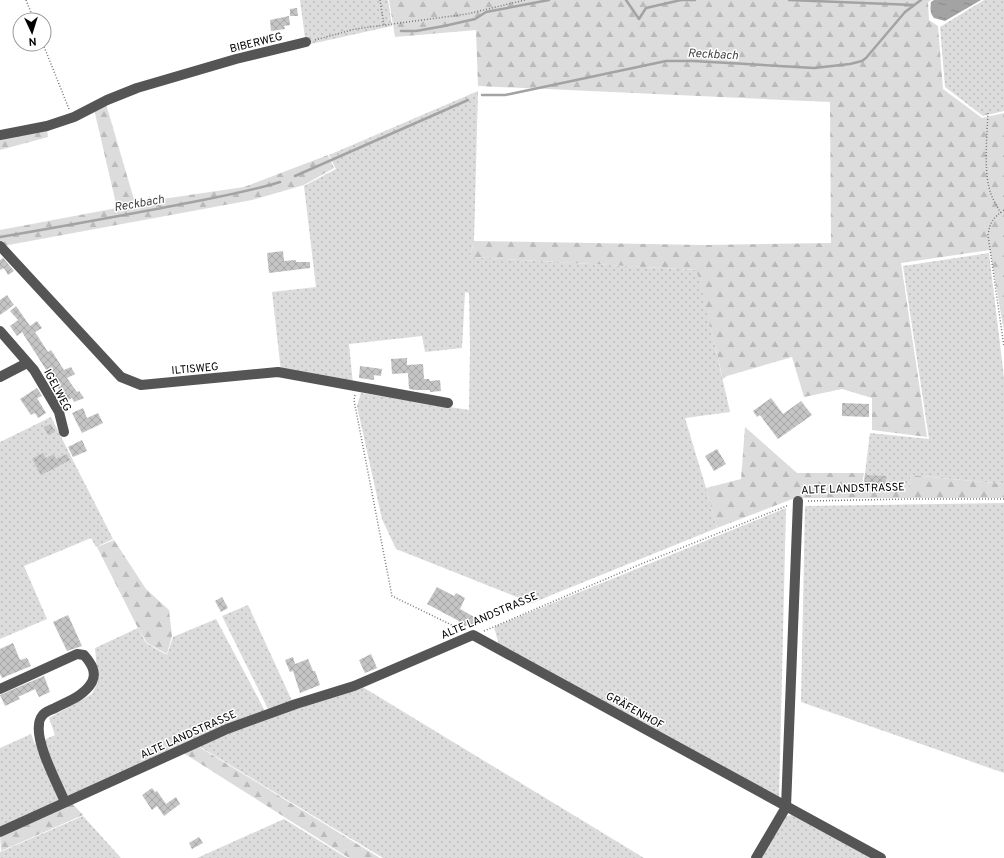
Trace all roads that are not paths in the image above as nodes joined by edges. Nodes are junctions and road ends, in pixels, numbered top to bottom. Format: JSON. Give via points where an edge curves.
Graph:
{"nodes":[{"id":1,"x":306,"y":42,"type":"road end"},
{"id":2,"x":0,"y":135,"type":"edge"},
{"id":3,"x":0,"y":246,"type":"edge"},
{"id":4,"x":0,"y":331,"type":"edge"},
{"id":5,"x":27,"y":363,"type":"junction"},
{"id":6,"x":0,"y":377,"type":"edge"},
{"id":7,"x":448,"y":403,"type":"dead end"},
{"id":8,"x":64,"y":432,"type":"dead end"},
{"id":9,"x":798,"y":501,"type":"road end"},
{"id":10,"x":473,"y":635,"type":"joint"},
{"id":11,"x":0,"y":689,"type":"edge"},
{"id":12,"x":65,"y":802,"type":"junction"},
{"id":13,"x":786,"y":806,"type":"junction"},
{"id":14,"x":0,"y":832,"type":"edge"},
{"id":15,"x":756,"y":858,"type":"edge"},
{"id":16,"x":881,"y":858,"type":"edge"}],
"edges":[{"from":1,"to":2,"type":"street","name":"BIBERWEG","via":[[137,88],[74,117],[47,126]]},
{"from":3,"to":7,"type":"street","name":"ILTISWEG","via":[[121,377],[141,385],[278,372]]},
{"from":4,"to":5,"type":"street","name":"IGELWEG"},
{"from":5,"to":6,"type":"street"},
{"from":5,"to":8,"type":"street","name":"IGELWEG","via":[[34,370],[59,412]]},
{"from":9,"to":13,"type":"street"},
{"from":10,"to":12,"type":"street","name":"ALTE LANDSTRASSE","via":[[354,686],[227,729]]},
{"from":10,"to":13,"type":"street","name":"GRÄFENHOF"},
{"from":11,"to":12,"type":"street","via":[[77,654],[84,655],[90,662],[94,671],[93,680],[88,688],[80,695],[45,713],[39,724],[42,748]]},
{"from":12,"to":14,"type":"street","name":"ALTE LANDSTRASSE"},
{"from":13,"to":15,"type":"street"},
{"from":13,"to":16,"type":"street","name":"GRÄFENHOF"}]}
